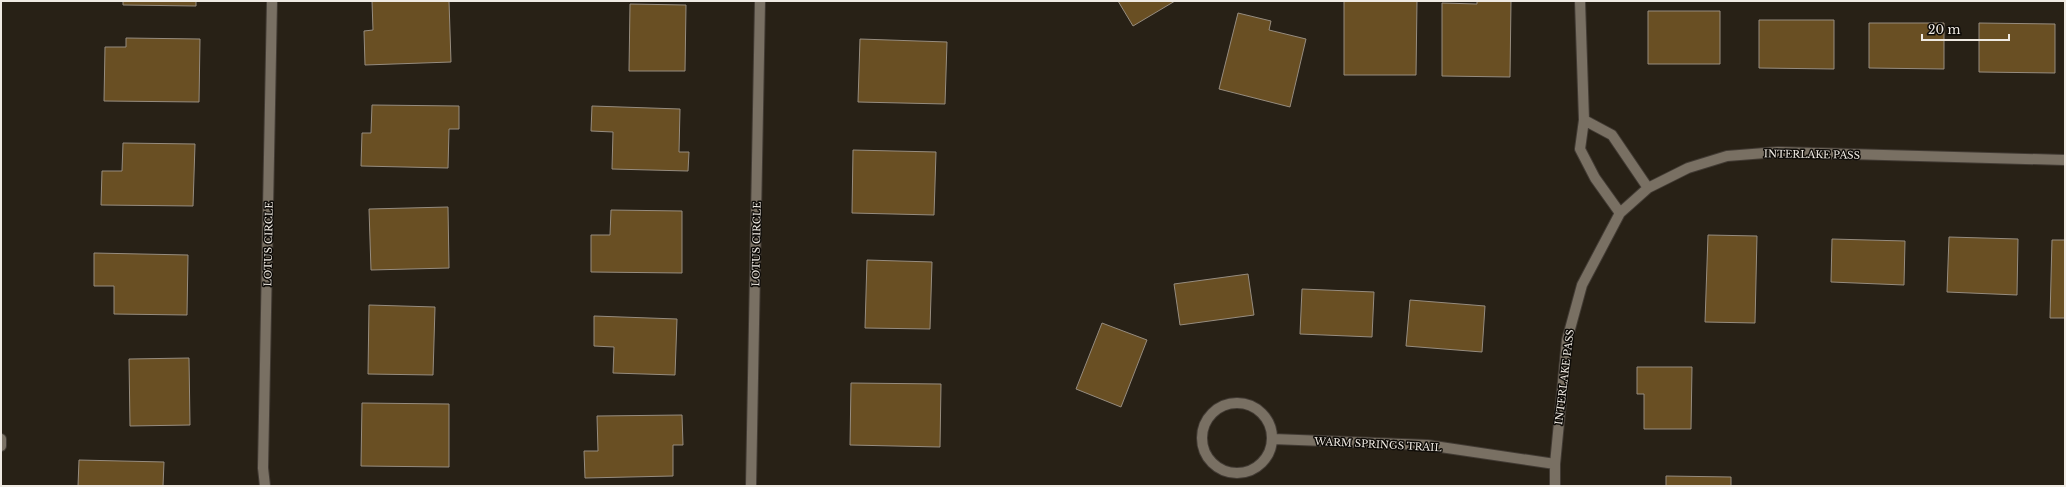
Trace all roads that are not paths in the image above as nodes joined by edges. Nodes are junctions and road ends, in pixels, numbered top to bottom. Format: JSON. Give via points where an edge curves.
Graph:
{"nodes":[{"id":1,"x":272,"y":1,"type":"edge"},
{"id":2,"x":760,"y":1,"type":"edge"},
{"id":3,"x":1580,"y":1,"type":"edge"},
{"id":4,"x":1584,"y":120,"type":"junction"},
{"id":5,"x":2065,"y":160,"type":"edge"},
{"id":6,"x":1648,"y":188,"type":"junction"},
{"id":7,"x":1620,"y":213,"type":"junction"},
{"id":8,"x":1,"y":439,"type":"edge"},
{"id":9,"x":1273,"y":439,"type":"junction"},
{"id":10,"x":1,"y":446,"type":"edge"},
{"id":11,"x":1555,"y":464,"type":"junction"},
{"id":12,"x":265,"y":486,"type":"edge"},
{"id":13,"x":751,"y":486,"type":"edge"},
{"id":14,"x":1555,"y":486,"type":"edge"}],
"edges":[{"from":1,"to":12,"type":"street","name":"LOTUS CIRCLE","via":[[263,468]]},
{"from":2,"to":13,"type":"street","name":"LOTUS CIRCLE"},
{"from":3,"to":4,"type":"street"},
{"from":4,"to":6,"type":"street","via":[[1612,135]]},
{"from":4,"to":7,"type":"street","via":[[1580,149],[1591,171]]},
{"from":5,"to":6,"type":"street","name":"INTERLAKE PASS","via":[[1778,152],[1726,156],[1688,168]]},
{"from":6,"to":7,"type":"street","name":"INTERLAKE PASS"},
{"from":7,"to":11,"type":"street","name":"INTERLAKE PASS","via":[[1582,285],[1572,318]]},
{"from":8,"to":10,"type":"street"},
{"from":9,"to":9,"type":"street","via":[[1268,421],[1255,408],[1238,403],[1220,407],[1207,420],[1201,438],[1206,455],[1219,469],[1236,474],[1254,469],[1263,461]]},
{"from":9,"to":11,"type":"street","name":"WARM SPRINGS TRAIL","via":[[1427,445]]},
{"from":11,"to":14,"type":"street","name":"INTERLAKE PASS"}]}
